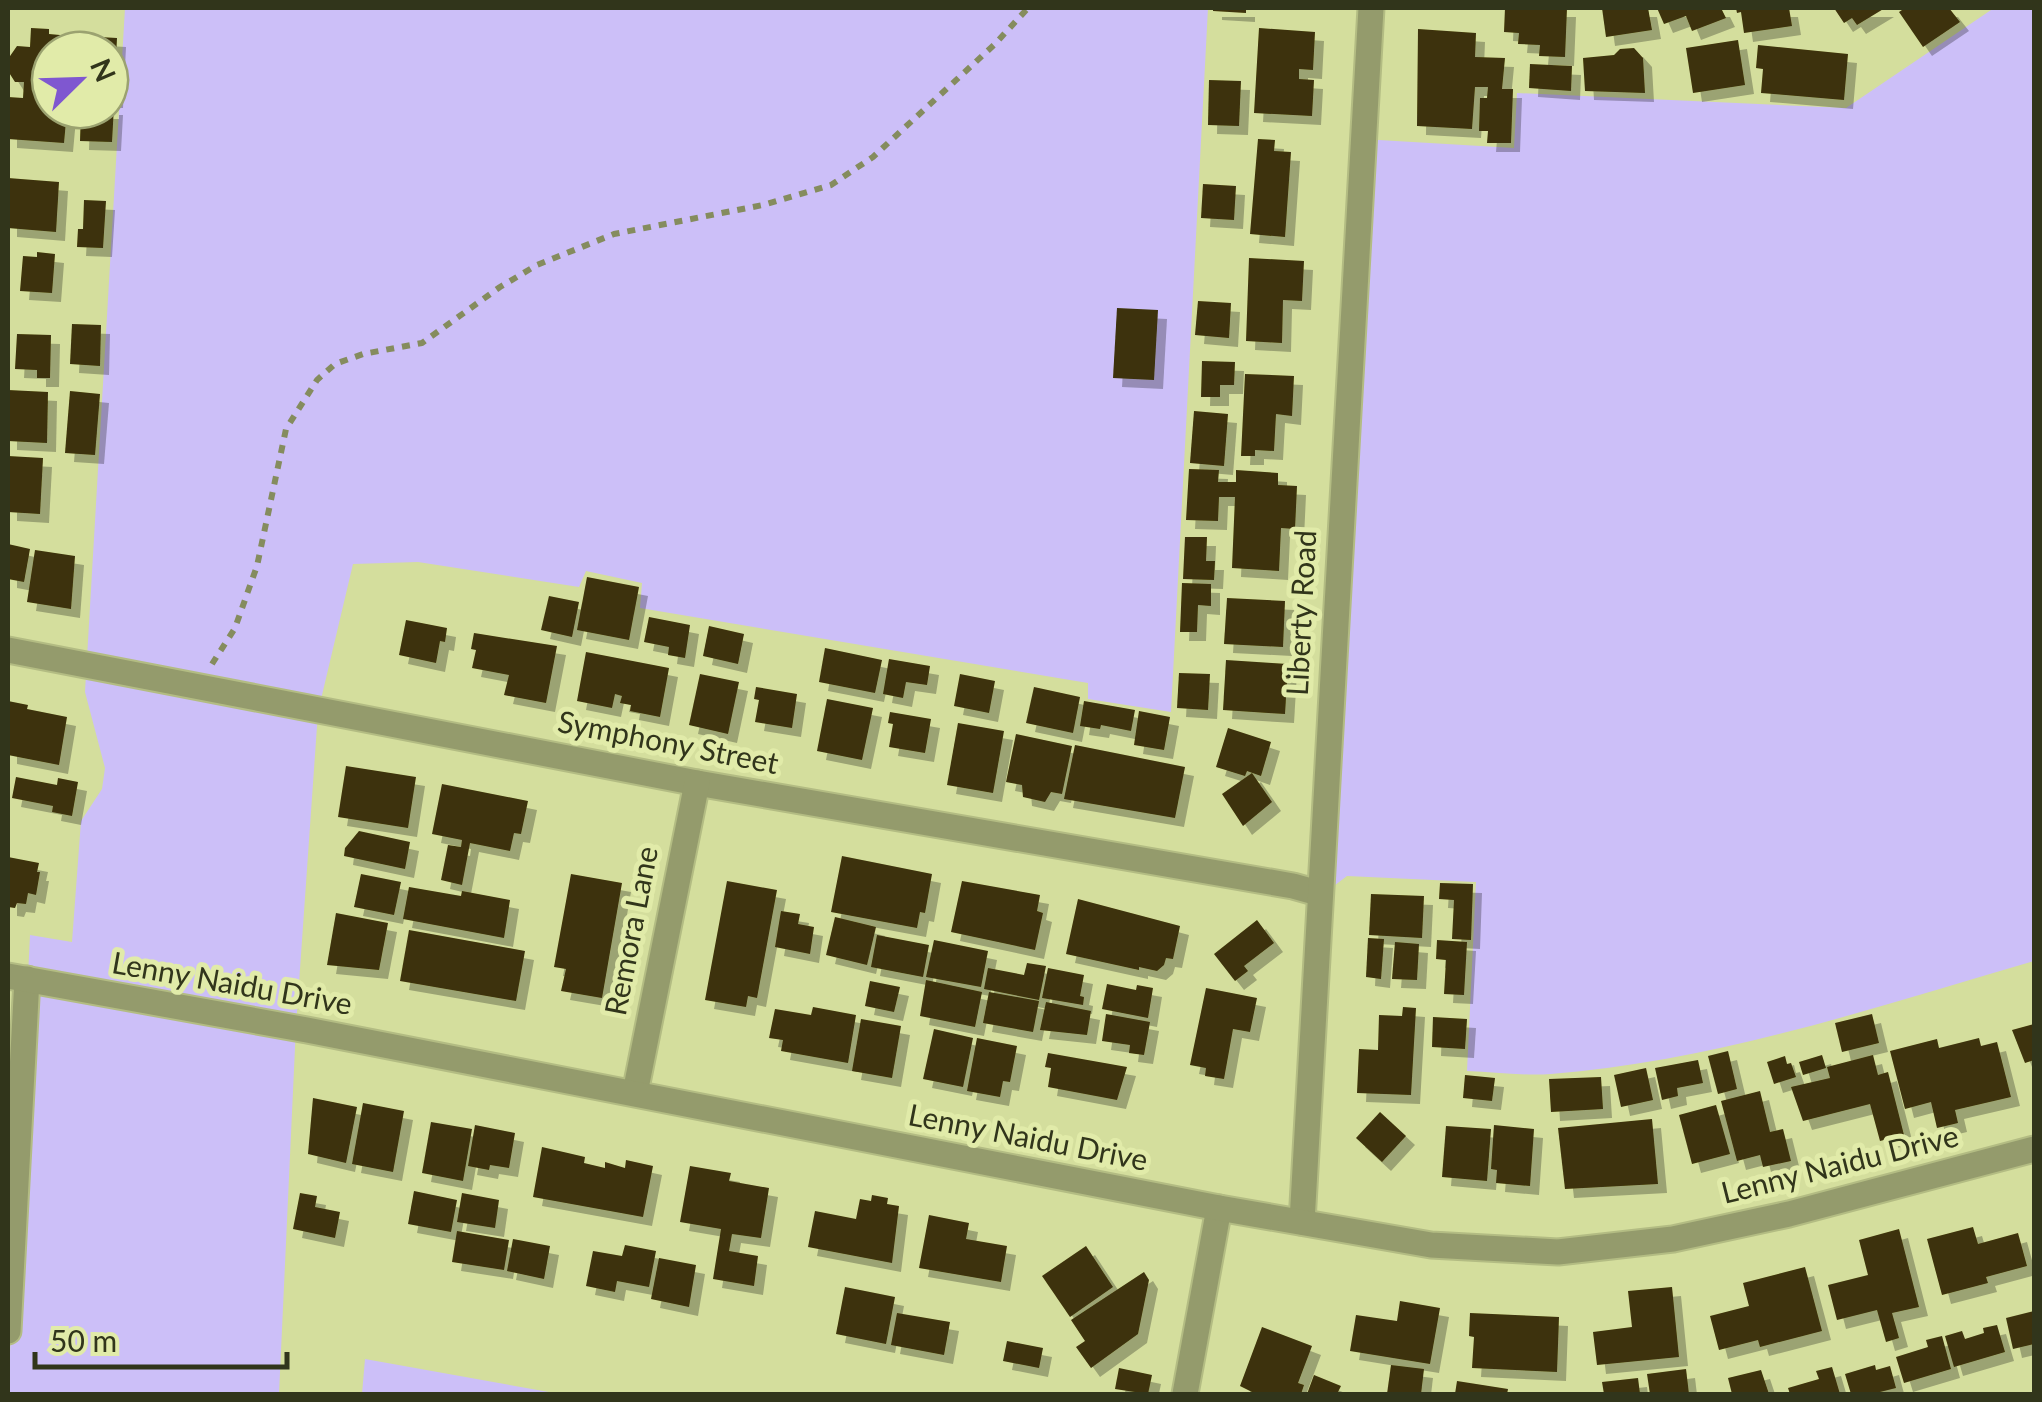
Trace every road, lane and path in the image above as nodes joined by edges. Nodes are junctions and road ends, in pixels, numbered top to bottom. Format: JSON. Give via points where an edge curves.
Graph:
{"nodes":[{"id":1,"x":1028,"y":8,"type":"edge"},
{"id":2,"x":1371,"y":8,"type":"edge"},
{"id":3,"x":8,"y":650,"type":"edge"},
{"id":4,"x":198,"y":686,"type":"junction"},
{"id":5,"x":697,"y":782,"type":"junction"},
{"id":6,"x":1318,"y":893,"type":"junction"},
{"id":7,"x":17,"y":978,"type":"edge"},
{"id":8,"x":635,"y":1093,"type":"junction"},
{"id":9,"x":2034,"y":1149,"type":"edge"},
{"id":10,"x":1219,"y":1208,"type":"junction"},
{"id":11,"x":1302,"y":1222,"type":"junction"},
{"id":12,"x":8,"y":1305,"type":"edge"},
{"id":13,"x":8,"y":1331,"type":"edge"},
{"id":14,"x":1185,"y":1394,"type":"edge"}],
"edges":[{"from":1,"to":4,"type":"path","via":[[872,157],[831,185],[764,206],[614,234],[500,286],[422,344],[335,364],[286,429],[257,566],[235,628]]},
{"from":2,"to":6,"type":"street","name":"Liberty Road"},
{"from":3,"to":4,"type":"street","name":"Symphony Street"},
{"from":4,"to":5,"type":"street","name":"Symphony Street"},
{"from":5,"to":6,"type":"street","name":"Symphony Street"},
{"from":5,"to":8,"type":"street","name":"Remora Lane"},
{"from":6,"to":11,"type":"street","name":"Liberty Road"},
{"from":7,"to":8,"type":"street","name":"Lenny Naidu Drive"},
{"from":7,"to":12,"type":"street"},
{"from":8,"to":10,"type":"street","name":"Lenny Naidu Drive"},
{"from":9,"to":11,"type":"street","name":"Lenny Naidu Drive","via":[[1790,1214],[1585,1250],[1431,1245]]},
{"from":10,"to":11,"type":"street","name":"Lenny Naidu Drive"},
{"from":10,"to":14,"type":"street"},
{"from":12,"to":13,"type":"street"}]}
